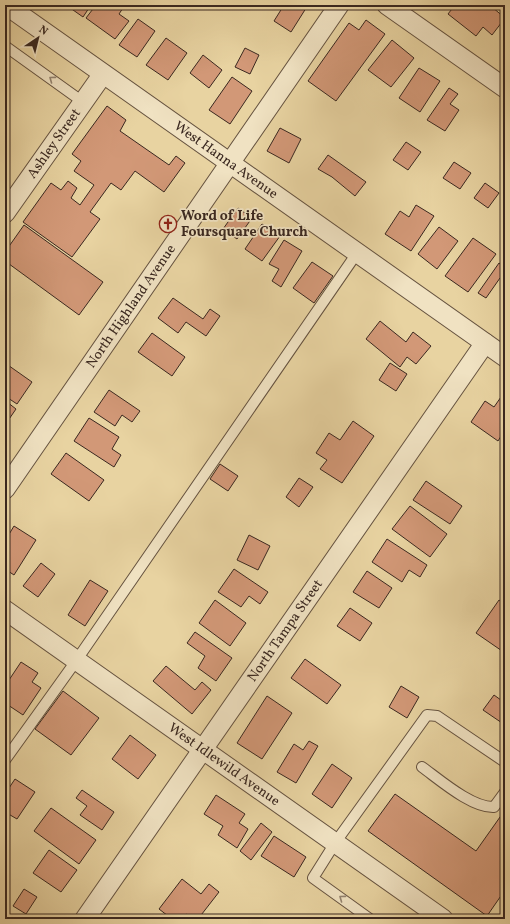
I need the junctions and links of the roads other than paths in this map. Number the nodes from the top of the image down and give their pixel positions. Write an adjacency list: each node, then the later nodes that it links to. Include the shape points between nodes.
1 (6, 5): 5 (street, West Hanna Avenue)
2 (339, 5): 8 (street, North Highland Avenue)
3 (387, 5): 6 (street)
4 (5, 46): 7 (lane, one-way to 4)
5 (103, 74): 7 (street, Ashley Street); 8 (street, West Hanna Avenue)
6 (505, 88)
7 (83, 102): 9 (street, Ashley Street)
8 (230, 163): 10 (street, West Hanna Avenue); 13 (street, North Highland Avenue)
9 (5, 213)
10 (358, 253): 11 (street, West Hanna Avenue); 15 (lane)
11 (485, 343): 12 (street, West Hanna Avenue); 16 (street, North Tampa Street)
12 (505, 357)
13 (5, 489)
14 (5, 610): 15 (street, West Idlewild Avenue)
15 (76, 661): 16 (street, West Idlewild Avenue); 17 (lane)
16 (203, 750): 21 (street, West Idlewild Avenue); 22 (street, North Tampa Street)
17 (5, 760)
18 (505, 762): 21 (lane, via 437,716 427,715)
19 (422, 767): 20 (lane, via 466,798 487,807 494,807)
20 (505, 792)
21 (335, 843): 23 (lane, one-way to 21, via 313,878); 24 (street, West Idlewild Avenue)
22 (85, 919)
23 (370, 919)
24 (443, 919)

